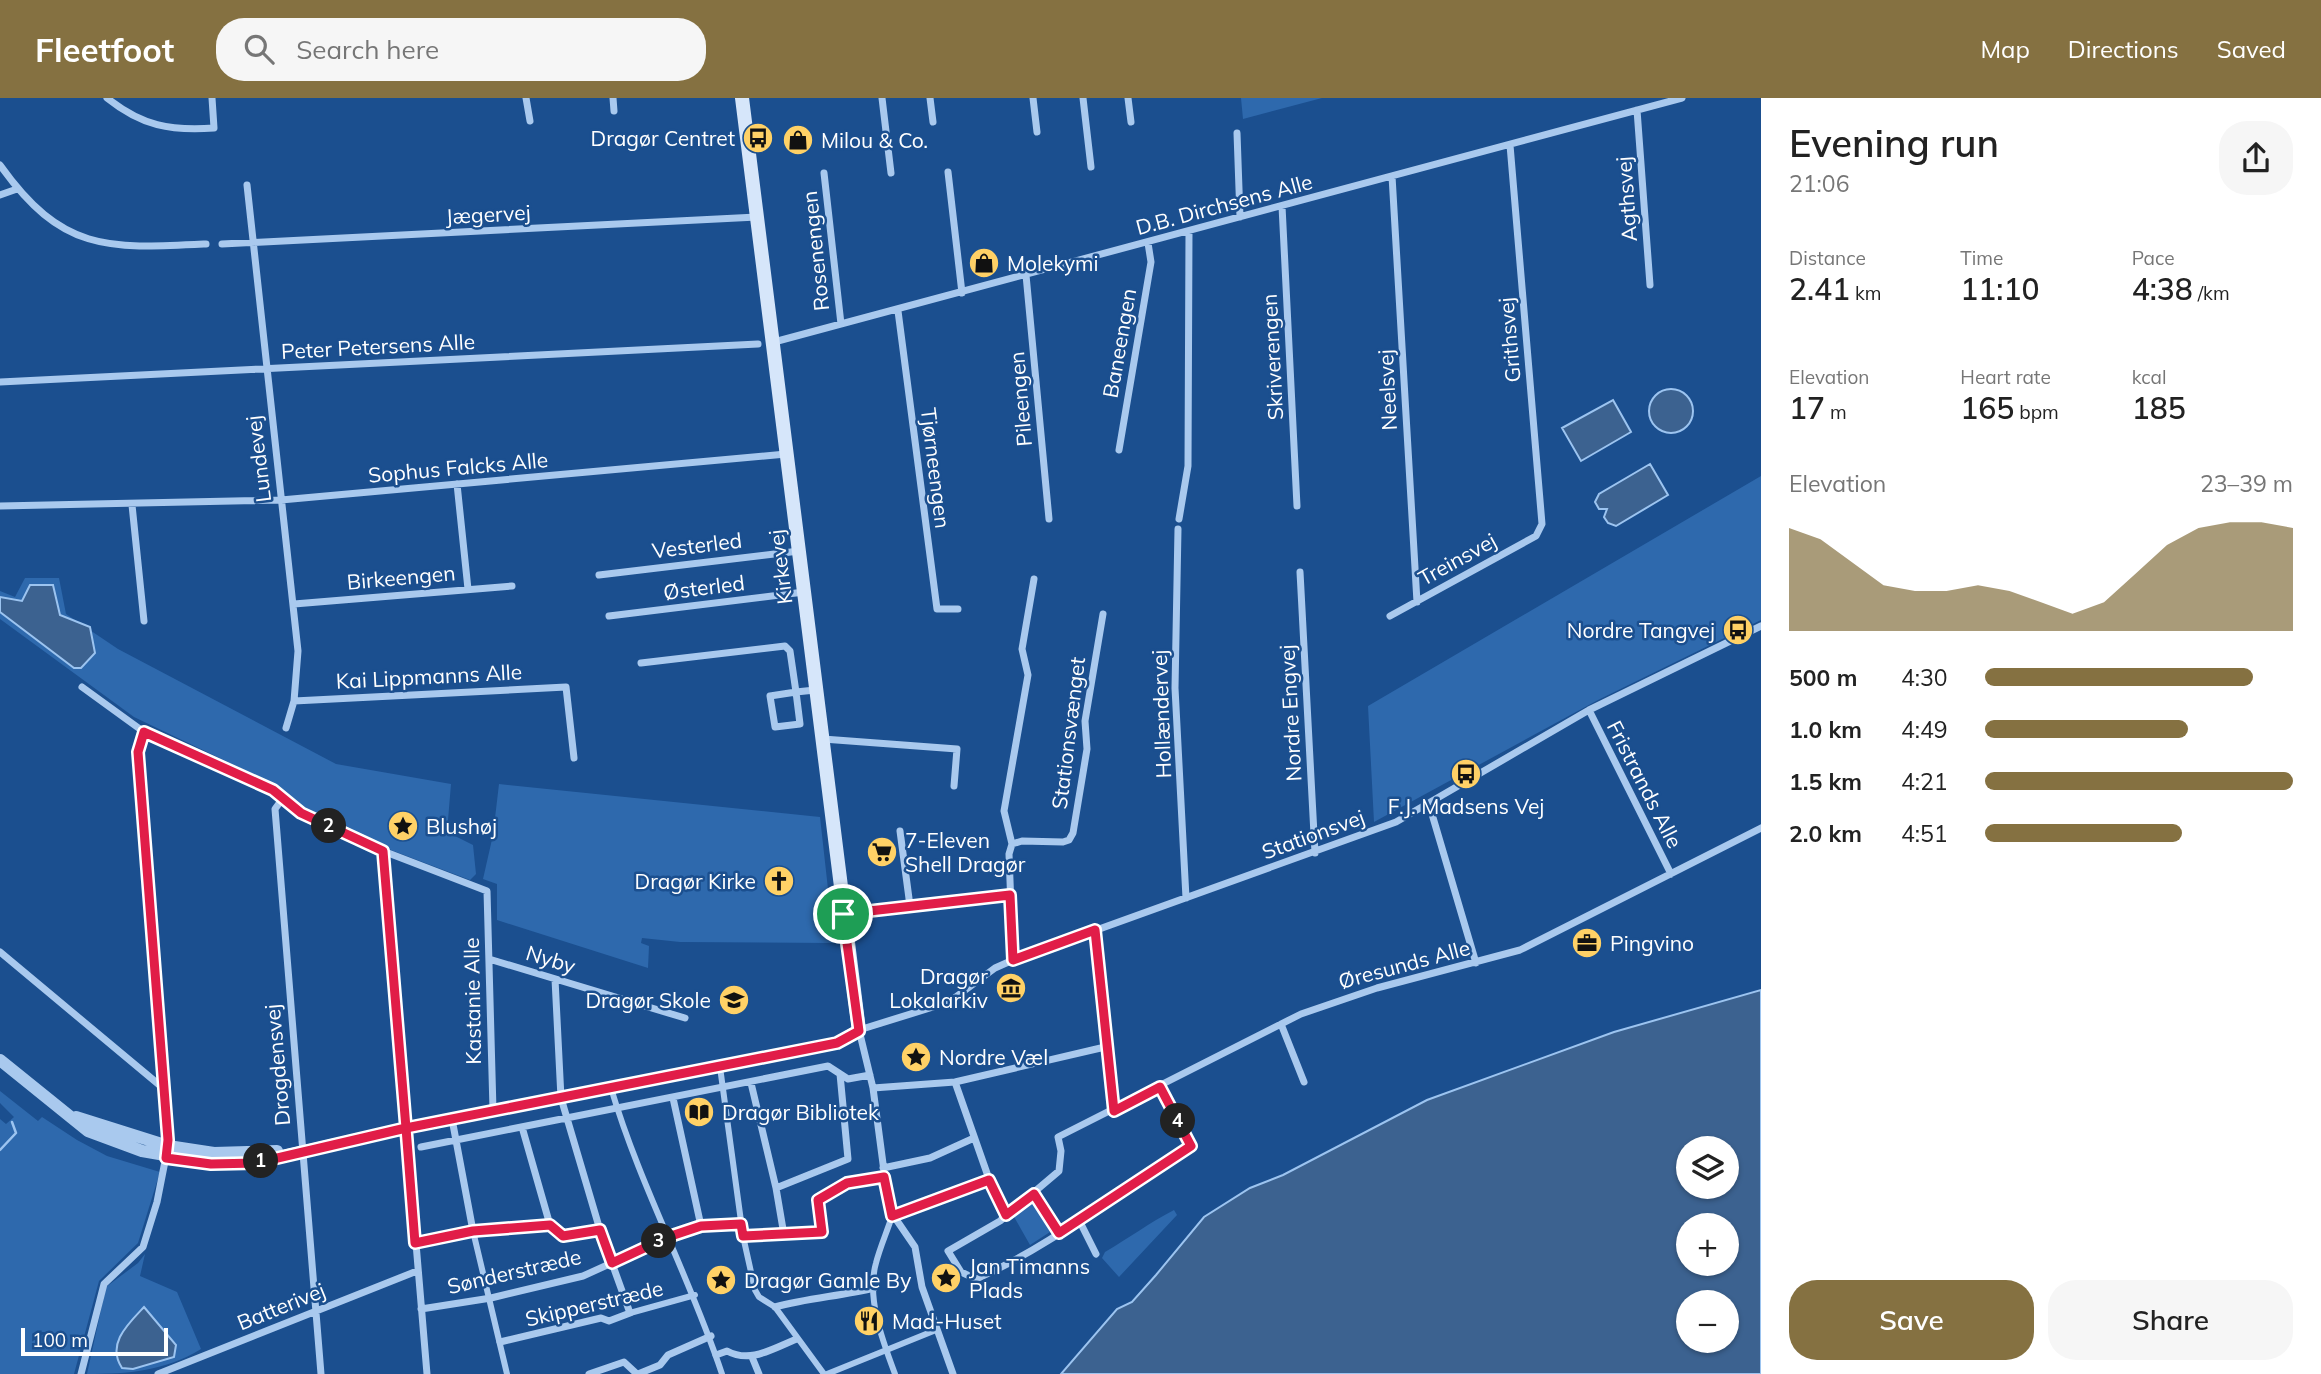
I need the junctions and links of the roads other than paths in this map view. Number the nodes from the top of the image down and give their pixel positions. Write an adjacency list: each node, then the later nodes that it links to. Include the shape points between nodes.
1 (107, 98): 2 (street, via 129,115 154,124 196,129 214,128)
2 (212, 98)
3 (526, 98): 14 (street)
4 (612, 98): 13 (street)
5 (742, 98): 30 (main road, Kirkevej)
6 (882, 98): 24 (street)
7 (930, 98): 15 (street)
8 (1032, 98): 17 (street)
9 (1083, 98): 21 (street)
10 (1128, 98): 16 (street)
11 (1682, 98): 12 (street, D.B. Dirchsens Alle)
12 (1637, 110): 19 (street, D.B. Dirchsens Alle); 38 (street, Agthsvej)
13 (614, 111)
14 (530, 121)
15 (933, 122)
16 (1131, 122)
17 (1037, 132)
18 (1237, 133): 31 (street)
19 (1510, 145): 25 (street, D.B. Dirchsens Alle); 56 (street, Grithsvej)
20 (0, 165): 27 (street)
21 (1091, 167)
22 (948, 172): 39 (street)
23 (824, 173): 41 (street, Rosenengen)
24 (891, 173)
25 (1392, 176): 29 (street, D.B. Dirchsens Alle); 64 (street, Neelsvej)
26 (247, 185): 33 (street, Lundevej)
27 (17, 189): 28 (street); 35 (street, via 64,230 92,243 129,248)
28 (0, 195)
29 (1282, 206): 31 (street, D.B. Dirchsens Alle); 52 (street, Skriverengen)
30 (757, 217): 33 (street, Jægervej); 42 (main road, Kirkevej)
31 (1240, 218): 32 (street, D.B. Dirchsens Alle)
32 (1189, 232): 34 (street, D.B. Dirchsens Alle); 54 (street, via 1188,466)
33 (252, 243): 36 (street, Jægervej); 44 (street, Lundevej)
34 (1148, 243): 37 (street, D.B. Dirchsens Alle); 46 (street, Baneengen, via 1151,261)
35 (206, 244)
36 (222, 244)
37 (1026, 275): 39 (street, D.B. Dirchsens Alle); 53 (street, Pileengen)
38 (1650, 285)
39 (962, 293): 40 (street, D.B. Dirchsens Alle)
40 (898, 311): 41 (street, D.B. Dirchsens Alle); 66 (street, Tjørneengen, via 937,609)
41 (841, 324): 42 (street, D.B. Dirchsens Alle)
42 (774, 342): 47 (main road, Kirkevej)
43 (758, 344): 44 (street, Peter Petersens Alle)
44 (265, 369): 45 (street, Peter Petersens Alle); 49 (street, Lundevej)
45 (0, 382)
46 (1119, 450)
47 (787, 454): 48 (street, Sophus Falcks Alle); 57 (main road, Kirkevej)
48 (457, 484): 49 (street, Sophus Falcks Alle); 62 (street)
49 (281, 500): 50 (street, Sophus Falcks Alle); 65 (street, Lundevej)
50 (132, 505): 51 (street, Sophus Falcks Alle); 70 (street)
51 (0, 506)
52 (1297, 506)
53 (1049, 519)
54 (1179, 519)
55 (1178, 529): 92 (street, Hollændervej, via 1175,688)
56 (1540, 531): 64 (street, Treinsvej)
57 (799, 551): 59 (street, Vesterled); 63 (main road, Kirkevej)
58 (1300, 572): 89 (street, Nordre Engvej)
59 (599, 575)
60 (1034, 579): 87 (street, via 1022,649 1028,675 1004,811)
61 (512, 586): 62 (street, Birkeengen)
62 (468, 589): 65 (street, Birkeengen)
63 (804, 592): 68 (street, Østerled); 74 (main road, Kirkevej)
64 (1416, 602): 69 (street, Treinsvej)
65 (294, 604): 76 (street, Lundevej, via 298,650)
66 (958, 608)
67 (1103, 614): 87 (street, Stationsvænget, via 1073,833 1063,842)
68 (609, 616)
69 (1390, 616)
70 (144, 621)
71 (1761, 626): 77 (street, Stationsvej)
72 (641, 663): 75 (street, via 785,646 790,651)
73 (82, 687): 79 (street)
74 (815, 690): 75 (street); 80 (main road, Kirkevej)
75 (796, 692): 75 (street, via 770,695 775,727 800,724)
76 (294, 701): 78 (street, Lundevej); 81 (street, Kai Lippmanns Alle, via 566,687)
77 (1588, 710): 84 (street, Stationsvej); 90 (street, Fristrands Alle)
78 (286, 728)
79 (144, 732): 83 (street); 113 (street, via 138,752)
80 (822, 739): 82 (street, via 957,749); 94 (main road, Kirkevej)
81 (574, 758)
82 (954, 786)
83 (284, 798): 88 (street, via 301,813); 129 (street, Drogdensvej, via 275,809)
84 (1429, 804): 89 (street, Stationsvej, via 1396,822); 99 (street)
85 (1761, 828): 90 (street, Øresunds Alle)
86 (900, 831): 93 (street)
87 (1012, 844): 91 (street)
88 (383, 851): 97 (street, Kastanie Alle, via 487,891); 125 (street)
89 (1315, 853): 92 (street, Stationsvej)
90 (1671, 874): 99 (street, Øresunds Alle, via 1538,943)
91 (1010, 895): 93 (street); 98 (street)
92 (1186, 898): 95 (street, Stationsvej)
93 (910, 906): 94 (street)
94 (843, 914): 103 (main road, Kirkevej)
95 (1095, 930): 98 (street, Stationsvej); 104 (street)
96 (0, 952): 113 (street)
97 (489, 959): 100 (street, Nyby); 120 (street, Kastanie Alle)
98 (1013, 960): 103 (street, Stationsvej, via 949,1002)
99 (1476, 963): 102 (street, Øresunds Alle, via 1326,1004)
100 (555, 979): 101 (street, Nyby); 117 (street)
101 (685, 1018)
102 (1281, 1024): 110 (street); 112 (street, Øresunds Alle)
103 (859, 1031): 106 (street, via 837,1043); 108 (street)
104 (1105, 1046): 109 (street); 121 (street)
105 (0, 1060): 130 (street, via 65,1114)
106 (720, 1067): 114 (street); 115 (street)
107 (840, 1074): 108 (street, via 848,1079); 111 (street, via 828,1066); 134 (street, via 848,1158)
108 (870, 1075): 116 (street)
109 (955, 1082): 116 (street); 126 (street)
110 (1304, 1082)
111 (751, 1083): 115 (street); 134 (street)
112 (1160, 1087): 121 (street, Øresunds Alle); 138 (street, via 1191,1146)
113 (163, 1088): 130 (street)
114 (611, 1088): 117 (street); 119 (street)
115 (723, 1088): 118 (street); 139 (street)
116 (873, 1088): 131 (street)
117 (561, 1098): 120 (street); 122 (street)
118 (673, 1098): 119 (street); 141 (street)
119 (618, 1109): 122 (street); 147 (street)
120 (492, 1110): 123 (street)
121 (1114, 1111): 135 (street, Øresunds Alle, via 1058,1137 1059,1171)
122 (566, 1118): 124 (street); 142 (street)
123 (452, 1119): 125 (street); 127 (street)
124 (522, 1127): 127 (street); 140 (street)
125 (406, 1128): 129 (street); 148 (street)
126 (974, 1138): 131 (street, via 930,1158); 133 (street)
127 (456, 1140): 128 (street); 143 (street)
128 (421, 1147)
129 (302, 1150): 130 (street); 157 (street, Drogdensvej)
130 (167, 1152): 166 (street, via 158,1202 143,1247 104,1284)
131 (883, 1168): 132 (street)
132 (884, 1177): 137 (street); 145 (street, via 847,1183 818,1200 822,1232)
133 (989, 1180): 136 (street); 137 (street)
134 (776, 1188): 145 (street)
135 (1034, 1194): 136 (street); 144 (street)
136 (1006, 1215): 144 (street, via 948,1251 961,1272 976,1279)
137 (892, 1216): 152 (street, via 875,1265); 159 (street, via 915,1247)
138 (1080, 1222): 144 (street); 149 (street)
139 (741, 1224): 141 (street, Sønderstræde); 146 (street)
140 (550, 1225): 142 (street, via 563,1236); 143 (street)
141 (701, 1226): 147 (street, Sønderstræde)
142 (600, 1230): 150 (street)
143 (473, 1231): 148 (street); 154 (street)
144 (1059, 1233)
145 (784, 1235): 146 (street)
146 (743, 1236): 155 (street, via 755,1290)
147 (668, 1237): 150 (street, Sønderstræde); 153 (street)
148 (415, 1243): 151 (street)
149 (1096, 1254)
150 (612, 1263): 154 (street, Sønderstræde, via 583,1276); 158 (street)
151 (417, 1271): 156 (street); 157 (street, Batterivej)
152 (874, 1288): 155 (street); 163 (street)
153 (695, 1295): 158 (street, Skipperstræde); 160 (street)
154 (491, 1298): 156 (street, Sønderstræde); 162 (street)
155 (775, 1307): 161 (street)
156 (421, 1309): 169 (street)
157 (316, 1310): 167 (street, Batterivej); 168 (street, Drogdensvej)
158 (630, 1314): 162 (street, Skipperstræde)
159 (936, 1330): 163 (street); 177 (street)
160 (711, 1336): 164 (street); 172 (street)
161 (797, 1339): 165 (street); 175 (street)
162 (500, 1342): 170 (street)
163 (886, 1349): 175 (street); 176 (street)
164 (716, 1355): 165 (street, via 727,1352); 173 (street)
165 (752, 1357): 174 (street)
166 (81, 1374)
167 (161, 1374)
168 (321, 1374)
169 (427, 1374)
170 (507, 1374)
171 (589, 1374): 172 (street, via 624,1362)
172 (637, 1374)
173 (722, 1374)
174 (759, 1374)
175 (826, 1374)
176 (895, 1374)
177 (953, 1374)

